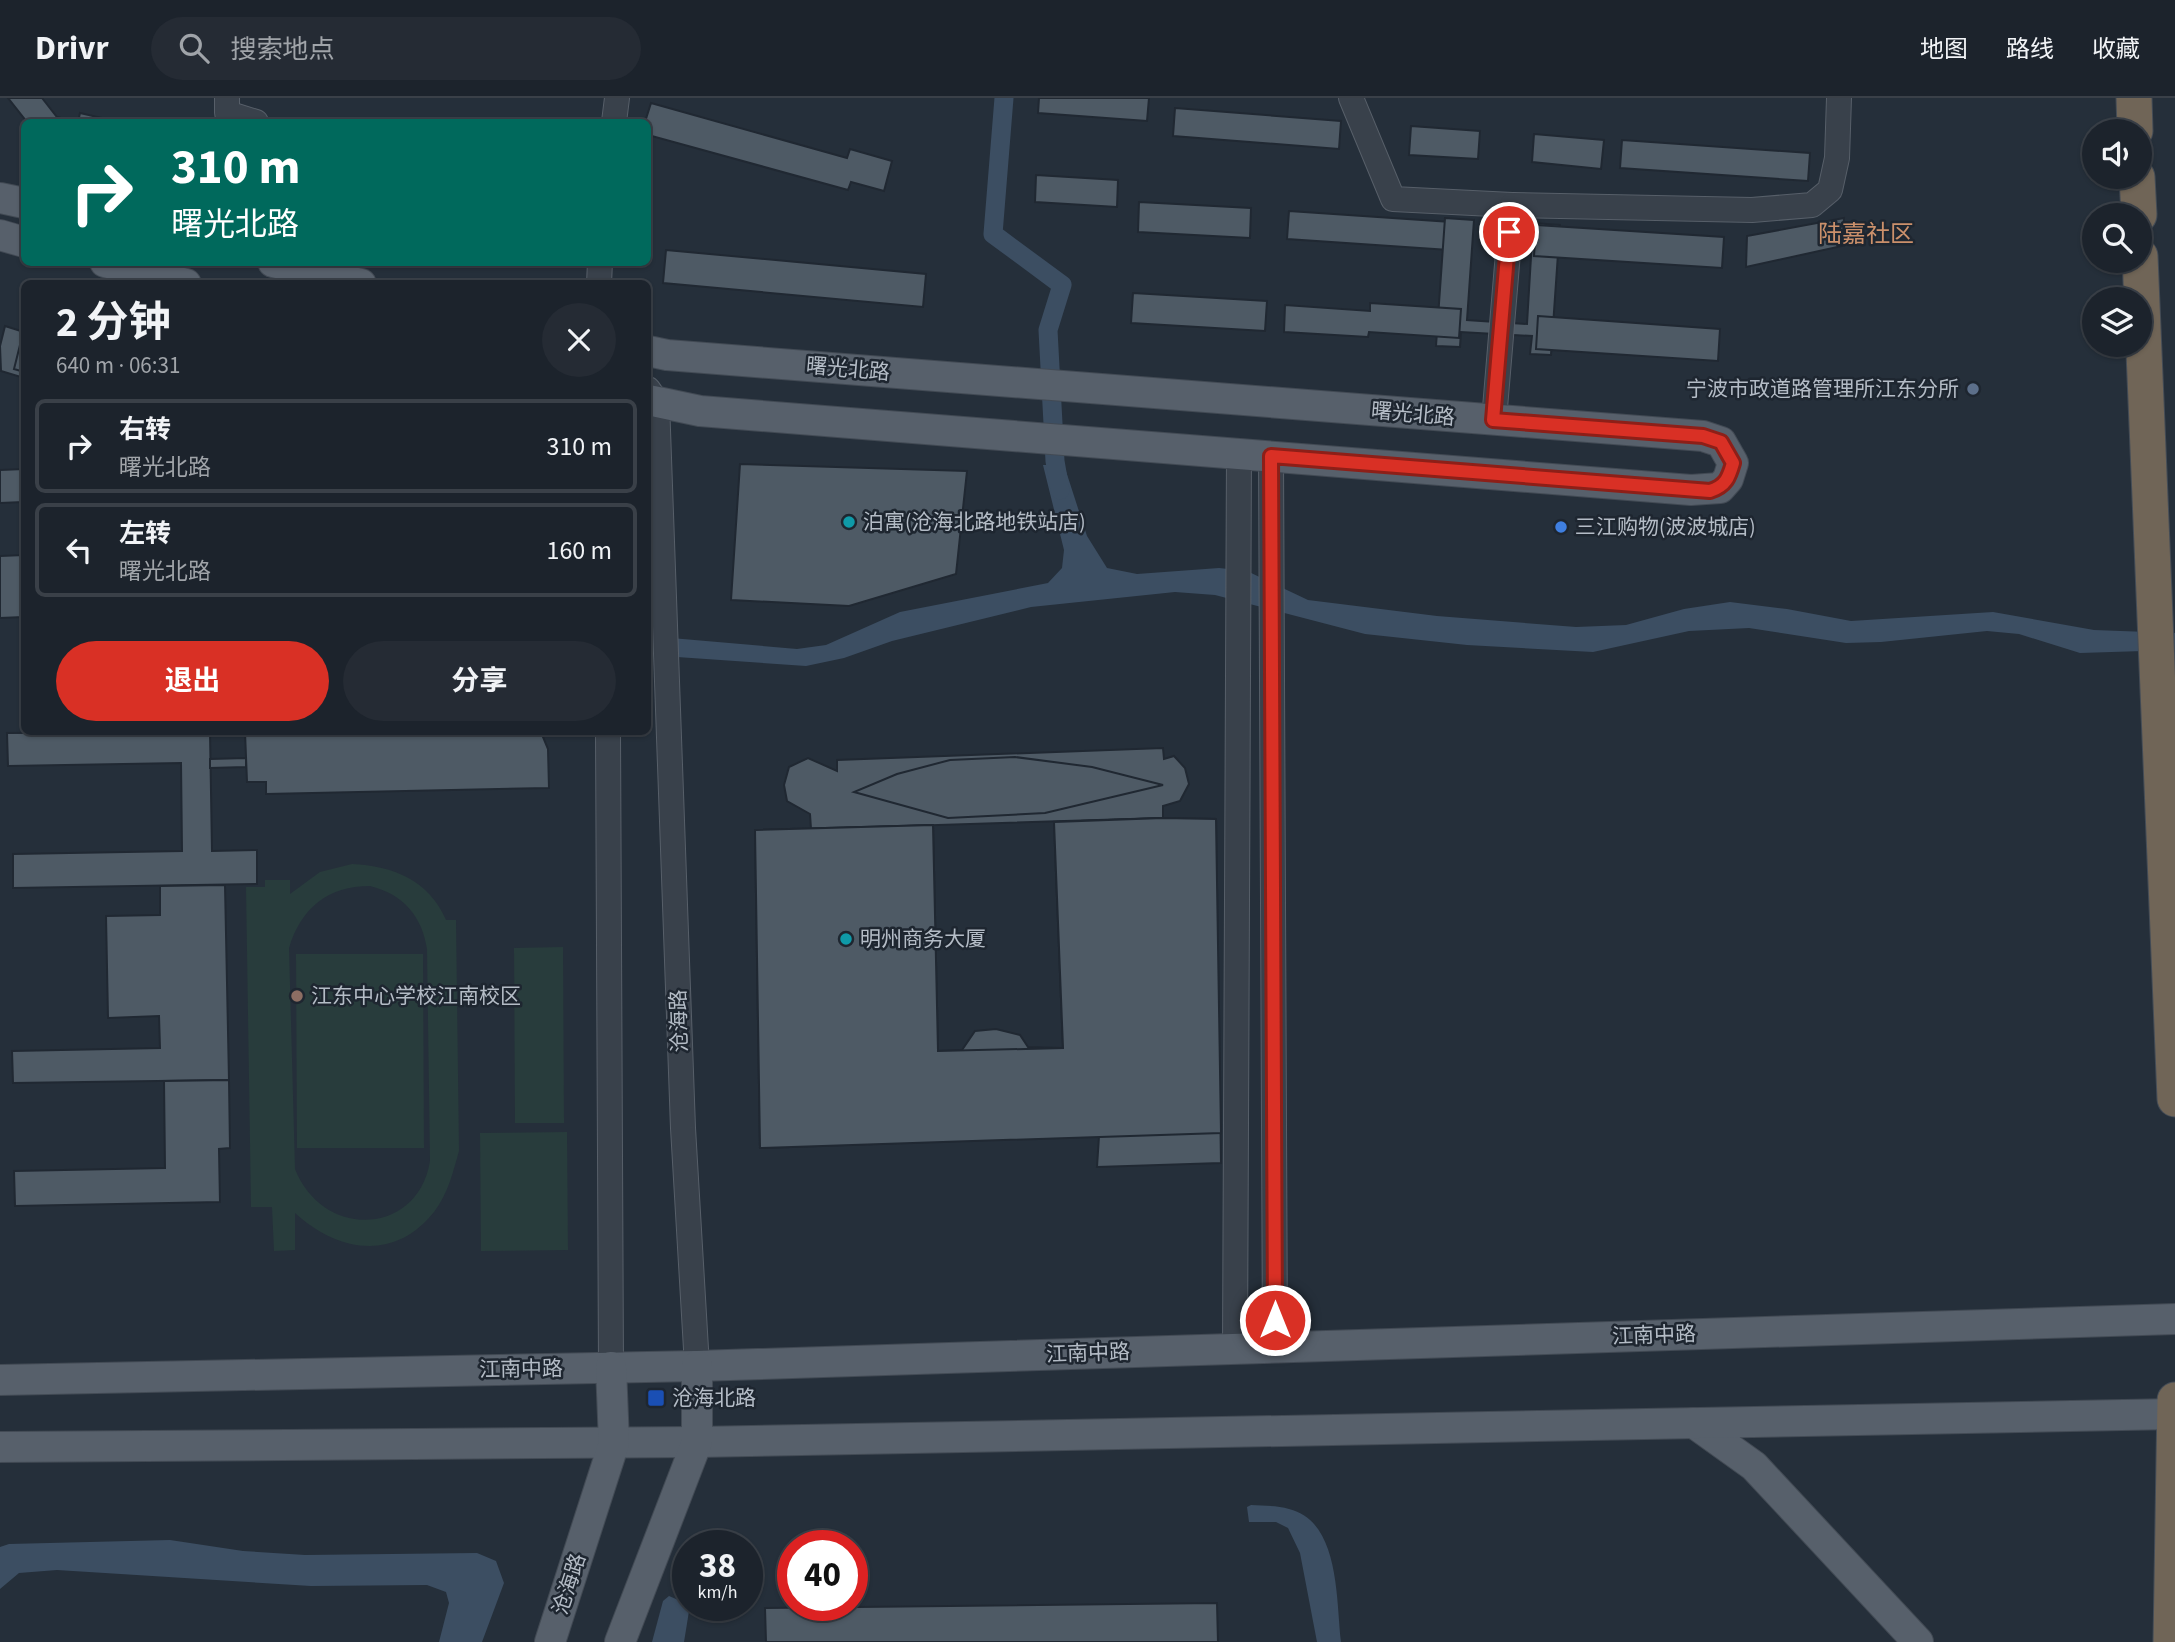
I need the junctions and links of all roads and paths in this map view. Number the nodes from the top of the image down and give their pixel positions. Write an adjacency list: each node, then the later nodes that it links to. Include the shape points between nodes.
1 (227, 98): 6 (street, via 228,113)
2 (617, 98): 7 (street)
3 (1351, 98): 11 (street, via 1393,199)
4 (1839, 98): 11 (street, via 1837,158 1830,190 1812,205 1752,210)
5 (2134, 98): 8 (highway)
6 (247, 119)
7 (614, 119)
8 (2135, 119)
9 (0, 198): 10 (main road)
10 (21, 202)
11 (1512, 205): 21 (street)
12 (0, 235): 13 (main road)
13 (21, 241)
14 (120, 266): 17 (main road)
15 (289, 266): 18 (main road)
16 (2141, 273): 25 (highway)
17 (171, 280)
18 (346, 280)
19 (651, 352): 21 (main road, 曙光北路)
20 (651, 397): 22 (main road, 曙光北路, via 700,411); 29 (street, 沧海路, via 664,592 683,1128)
21 (1493, 420): 23 (main road, 曙光北路, via 1703,436 1721,442 1733,463 1728,480 1710,491)
22 (1238, 454): 23 (main road, 曙光北路); 28 (street)
23 (1271, 456): 27 (street)
24 (608, 735): 30 (street, 沧海路)
25 (2175, 1099)
26 (2175, 1319): 27 (main road, 江南中路)
27 (1275, 1347): 28 (main road, 江南中路)
28 (1235, 1348): 29 (main road, 江南中路)
29 (697, 1366): 30 (main road, 江南中路); 34 (main road, 沧海路)
30 (611, 1367): 31 (main road, 江南中路); 35 (main road, 沧海路)
31 (0, 1380)
32 (2174, 1410): 33 (main road); 40 (highway)
33 (1694, 1423): 34 (main road); 39 (main road, via 1754,1466)
34 (697, 1442): 35 (main road); 38 (main road, 沧海路)
35 (614, 1443): 36 (main road); 37 (main road, 沧海路)
36 (8, 1453)
37 (550, 1642)
38 (620, 1642)
39 (1918, 1642)
40 (2171, 1642)

